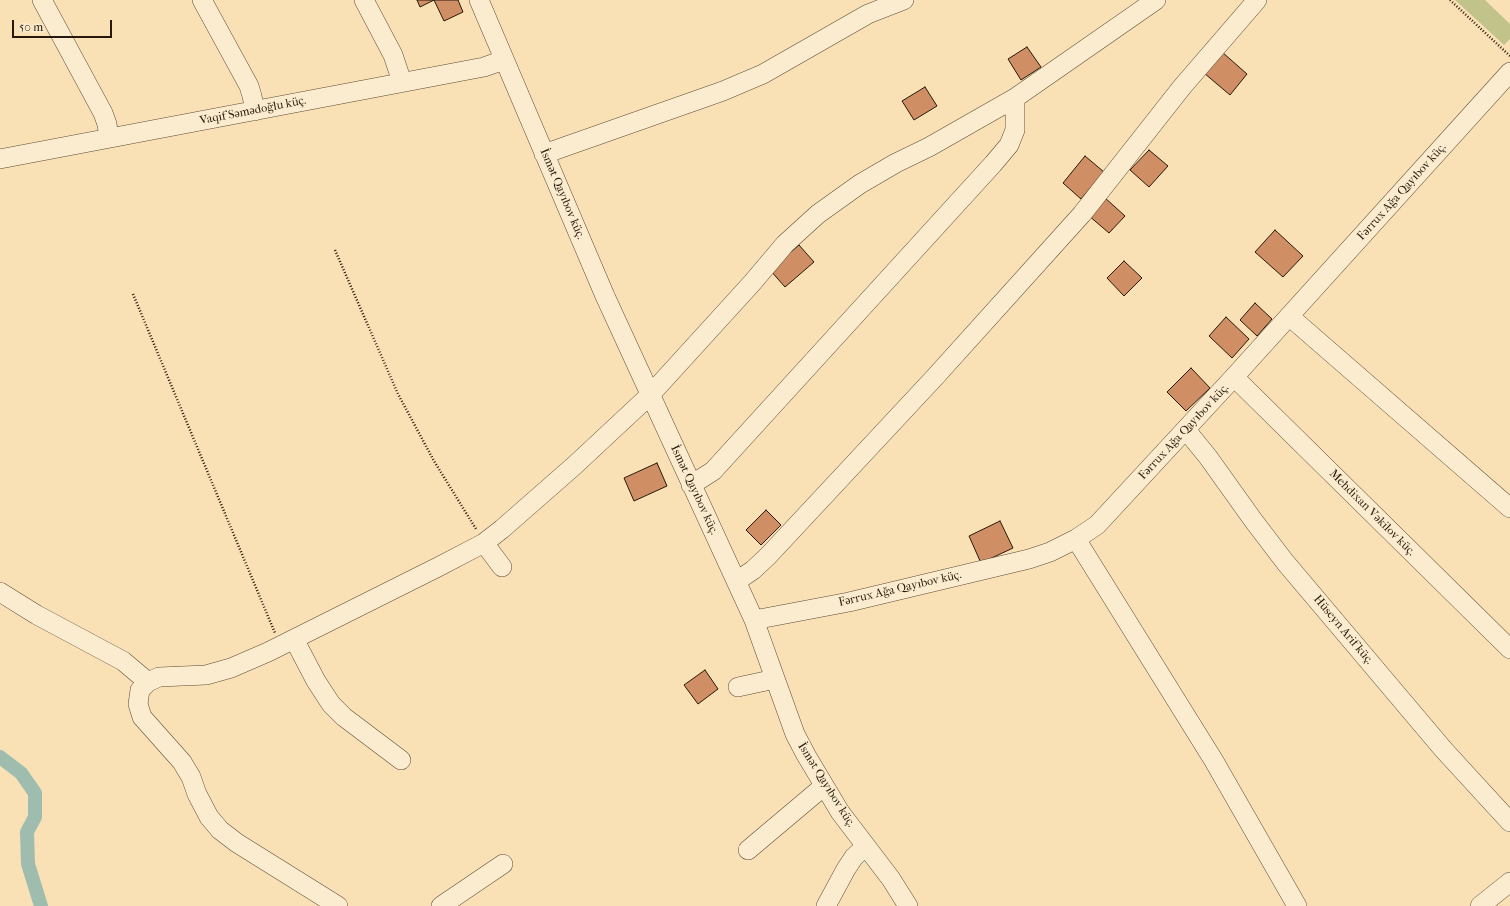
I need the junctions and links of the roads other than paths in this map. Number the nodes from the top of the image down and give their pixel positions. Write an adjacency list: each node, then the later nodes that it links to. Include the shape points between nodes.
1 (42, 0): 13 (street, via 103,113)
2 (202, 0): 12 (street, via 248,86)
3 (364, 0): 10 (street, via 394,55)
4 (479, 0): 8 (street, İsmət Qayıbov küç.)
5 (904, 0): 14 (street, via 868,14 763,74 723,91)
6 (1156, 0): 11 (street)
7 (1257, 0): 25 (street, via 1182,87 1061,238 768,556)
8 (504, 60): 10 (street, Vaqif Səmədoğlu küç.); 14 (street, İsmət Qayıbov küç.)
9 (1510, 72): 16 (street, Fərrux Ağa Qayıbov küç.)
10 (402, 82): 12 (street, Vaqif Səmədoğlu küç.)
11 (1016, 98): 18 (street, via 929,147 896,162 818,214 785,244); 20 (street, via 1015,130 1009,145 994,164 713,470)
12 (255, 111): 13 (street, Vaqif Səmədoğlu küç.)
13 (109, 138): 15 (street, Vaqif Səmədoğlu küç.)
14 (544, 154): 18 (street, İsmət Qayıbov küç.)
15 (0, 159)
16 (1289, 316): 17 (street, Fərrux Ağa Qayıbov küç.); 21 (street)
17 (1234, 377): 19 (street, Fərrux Ağa Qayıbov küç.); 29 (street, Mehdixan Vəkilov küç.)
18 (650, 395): 20 (street, İsmət Qayıbov küç.); 23 (street, via 575,465)
19 (1186, 430): 22 (street, Fərrux Ağa Qayıbov küç., via 1097,525); 35 (street, Hüseyn Arif küç., via 1285,562 1443,749)
20 (691, 485): 25 (street, İsmət Qayıbov küç.)
21 (1510, 508)
22 (1076, 539): 27 (street, Fərrux Ağa Qayıbov küç., via 1028,559 849,602); 44 (street, via 1214,761)
23 (484, 543): 24 (street); 28 (street)
24 (502, 567)
25 (737, 581): 27 (street, İsmət Qayıbov küç.)
26 (0, 592): 31 (street, via 123,661)
27 (754, 620): 30 (street, İsmət Qayıbov küç.)
28 (287, 643): 31 (street, via 231,668 206,675 159,677); 33 (street, via 331,704 344,717)
29 (1510, 649)
30 (775, 679): 32 (street); 34 (street, İsmət Qayıbov küç., via 795,734)
31 (148, 682): 40 (street, via 140,690 138,704 142,717 182,762 209,817 220,830)
32 (738, 687)
33 (401, 760)
34 (824, 786): 36 (street, İsmət Qayıbov küç.); 37 (street)
35 (1510, 822)
36 (866, 846): 42 (street, via 854,857); 43 (street, İsmət Qayıbov küç.)
37 (748, 850)
38 (503, 864): 41 (street)
39 (1510, 882): 45 (street)
40 (338, 906)
41 (441, 906)
42 (826, 906)
43 (908, 906)
44 (1297, 906)
45 (1480, 906)

